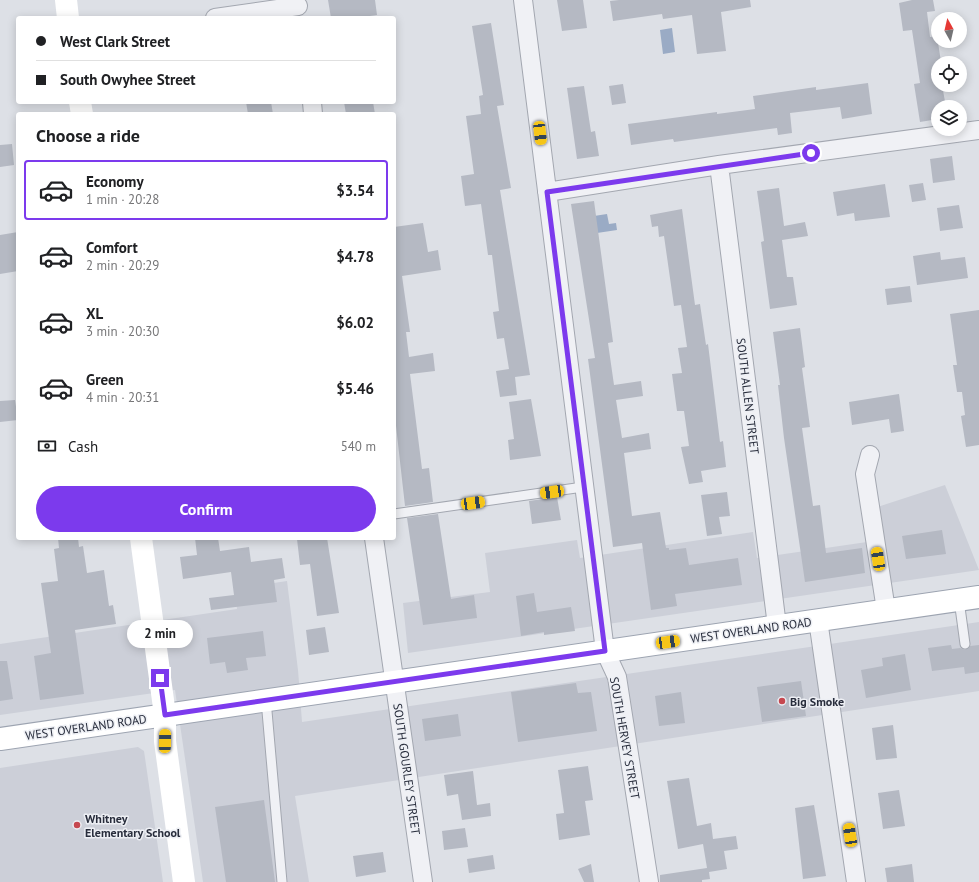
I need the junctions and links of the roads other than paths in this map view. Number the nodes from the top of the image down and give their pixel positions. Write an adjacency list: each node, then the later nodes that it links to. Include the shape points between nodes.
1 (66, 0): 4 (main road)
2 (523, 0): 8 (street, SOUTH HERVEY STREET)
3 (298, 8): 5 (street)
4 (68, 16)
5 (232, 16)
6 (979, 130): 7 (street)
7 (719, 165): 8 (street); 17 (street, SOUTH ALLEN STREET)
8 (547, 192): 10 (street, SOUTH HERVEY STREET)
9 (870, 455): 15 (street, via 865,474)
10 (583, 487): 11 (lane); 19 (street, SOUTH HERVEY STREET)
11 (396, 514)
12 (141, 540): 22 (main road)
13 (374, 540): 20 (street, SOUTH GOURLEY STREET)
14 (969, 598): 15 (main road, WEST OVERLAND ROAD); 18 (lane)
15 (886, 610): 16 (main road, WEST OVERLAND ROAD)
16 (818, 620): 17 (main road, WEST OVERLAND ROAD); 28 (street)
17 (777, 626): 19 (main road, WEST OVERLAND ROAD)
18 (965, 644)
19 (605, 651): 20 (main road, WEST OVERLAND ROAD); 27 (street, SOUTH HERVEY STREET, via 617,677)
20 (394, 682): 21 (main road, WEST OVERLAND ROAD); 26 (street, SOUTH GOURLEY STREET)
21 (266, 700): 22 (main road, WEST OVERLAND ROAD); 25 (lane)
22 (165, 715): 23 (main road, WEST OVERLAND ROAD); 24 (main road, via 165,741)
23 (0, 739)
24 (184, 882)
25 (282, 882)
26 (423, 882)
27 (649, 882)
28 (856, 882)

